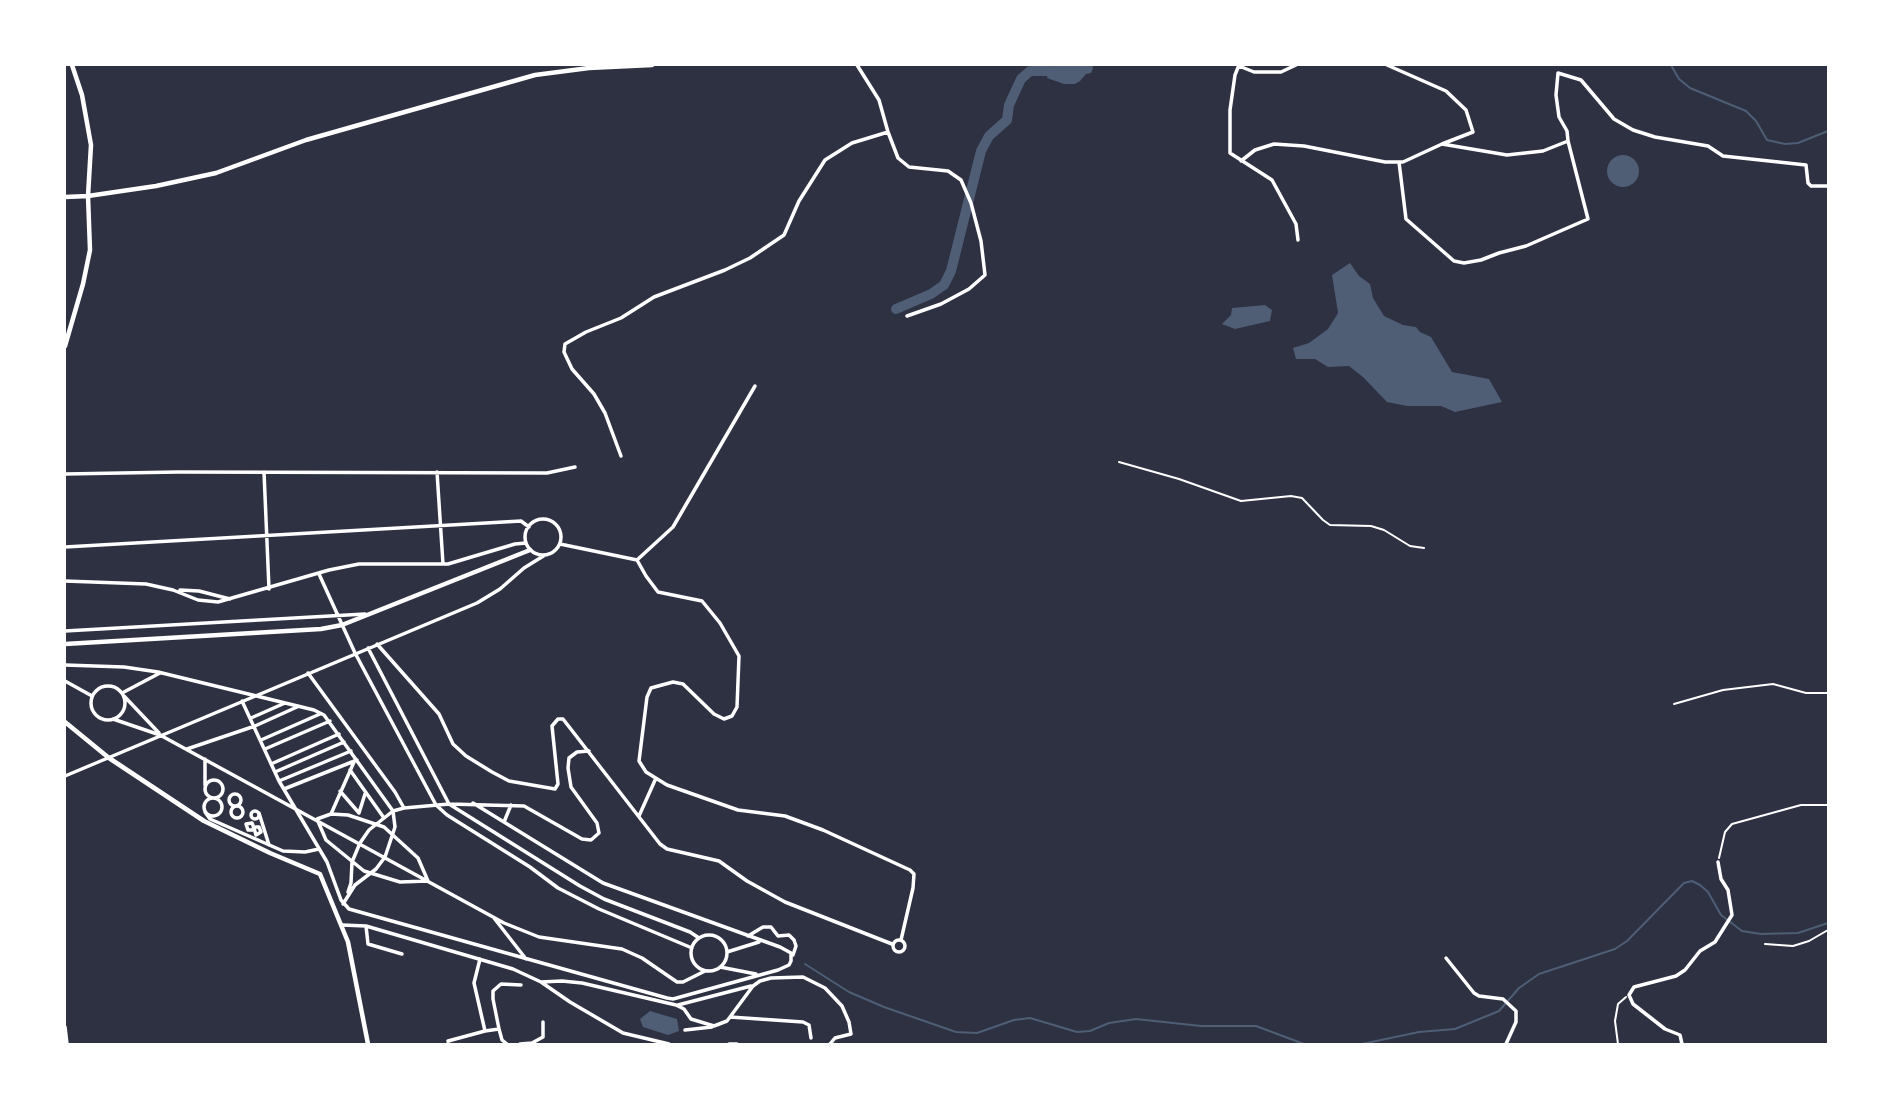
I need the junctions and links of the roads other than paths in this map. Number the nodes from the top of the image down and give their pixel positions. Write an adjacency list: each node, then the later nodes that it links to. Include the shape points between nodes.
1 (72, 65): 15 (street, via 88,121)
2 (652, 65): 6 (street)
3 (857, 65): 8 (street, via 878,100)
4 (1296, 65): 7 (street, via 1281,72 1254,72)
5 (1387, 65): 10 (street, via 1446,91 1466,110 1473,132)
6 (612, 66): 15 (street, via 535,75 306,140 216,173)
7 (1239, 66): 11 (street, via 1228,140 1230,153)
8 (888, 132): 17 (street, via 898,158 909,167 948,171 961,180 981,240 985,275 941,304); 20 (street, via 852,143 825,160 799,201 788,230 750,258 654,297 565,344 572,369 605,413)
9 (1568, 141): 10 (street, via 1543,151 1507,155); 12 (street, via 1588,219 1526,246 1464,263 1454,261 1406,219); 13 (street, via 1559,117 1558,72 1581,80 1614,119 1633,130 1708,146 1723,156 1806,165 1811,186)
10 (1442, 145): 12 (street)
11 (1241, 161): 12 (street, via 1274,144); 16 (street, via 1272,180 1296,224)
12 (1399, 162)
13 (1828, 186)
14 (65, 197): 15 (street)
15 (88, 197): 18 (street, via 89,260)
16 (1298, 240)
17 (907, 316)
18 (65, 346)
19 (755, 386): 33 (street, via 673,527)
20 (621, 456)
21 (575, 467): 23 (street, via 547,473)
22 (264, 472): 23 (street); 24 (street); 27 (street)
23 (437, 472): 25 (street)
24 (65, 474)
25 (440, 526): 26 (street, via 521,521); 27 (street); 34 (street)
26 (529, 527): 28 (street); 29 (street, via 542,520 551,522 560,531)
27 (266, 535): 30 (street); 37 (street)
28 (526, 543): 31 (street); 34 (street)
29 (560, 544): 32 (street); 33 (street)
30 (65, 547)
31 (530, 550): 32 (street); 40 (street)
32 (545, 555): 45 (street, via 477,603)
33 (637, 560): 81 (street, via 658,592 702,601 738,656 737,707 724,719 682,684 651,688 639,761)
34 (443, 564): 35 (street, via 359,564)
35 (319, 573): 37 (street); 41 (street)
36 (65, 581): 38 (street, via 146,584)
37 (269, 589): 39 (street)
38 (173, 590): 39 (street); 39 (street, via 198,600)
39 (233, 599)
40 (367, 614): 41 (street); 42 (street)
41 (337, 616): 42 (street); 43 (street)
42 (342, 625): 44 (street); 47 (street)
43 (65, 631)
44 (65, 644)
45 (377, 644): 46 (street); 73 (street, via 439,715 453,744 509,781 555,789 552,726 558,719 563,719)
46 (368, 648): 47 (street); 91 (street)
47 (355, 653): 50 (street); 92 (street)
48 (65, 665): 49 (street)
49 (161, 673): 53 (street); 54 (street)
50 (308, 673): 54 (street); 95 (street)
51 (65, 681): 55 (street)
52 (1828, 693): 58 (lane, via 1806,693 1773,684 1723,690)
53 (122, 694): 55 (street, via 116,687 105,686); 62 (street, via 122,712); 67 (street)
54 (253, 695): 56 (street); 57 (street)
55 (92, 696): 62 (street, via 93,712 102,719)
56 (242, 701): 61 (street); 67 (street)
57 (285, 703): 59 (street); 61 (street)
58 (1674, 704)
59 (298, 707): 60 (street); 65 (street)
60 (321, 714): 63 (street); 68 (street)
61 (251, 718): 65 (street)
62 (113, 719): 67 (street)
63 (330, 721): 66 (street); 71 (street)
64 (65, 722): 74 (street)
65 (255, 726): 68 (street); 70 (street)
66 (339, 734): 69 (street); 77 (street)
67 (160, 735): 70 (street); 74 (street)
68 (261, 740): 71 (street)
69 (345, 742): 72 (street); 79 (street)
70 (187, 749): 75 (street)
71 (265, 749): 77 (street)
72 (351, 751): 76 (street); 84 (street)
73 (589, 751): 93 (street, via 569,758 568,768 571,787 597,823 599,833 591,840 524,806); 103 (street)
74 (109, 758): 80 (street); 124 (street, via 204,821 320,874)
75 (205, 759): 85 (street); 94 (street)
76 (356, 761): 78 (street); 86 (street); 96 (street)
77 (271, 764): 79 (street)
78 (350, 770): 82 (street); 83 (street)
79 (275, 772): 84 (street)
80 (65, 776)
81 (656, 778): 103 (street); 128 (street, via 738,810 785,816 824,830 910,870 913,888)
82 (346, 779): 83 (street); 87 (street)
83 (357, 780): 88 (street)
84 (279, 781): 86 (street)
85 (205, 788): 89 (street); 89 (street, via 210,781 221,783 222,792)
86 (284, 789): 94 (street)
87 (340, 791): 100 (street); 101 (street)
88 (366, 792): 101 (street); 104 (street)
89 (213, 798): 97 (street, via 205,802); 97 (street, via 220,802 220,810 214,815)
90 (473, 803): 91 (street); 93 (street); 107 (street)
91 (449, 804): 92 (street); 98 (street)
92 (436, 805): 95 (street); 106 (street)
93 (512, 805): 107 (street)
94 (292, 806): 105 (street); 115 (street)
95 (404, 808): 96 (street)
96 (394, 811): 104 (street); 111 (street)
97 (205, 812): 110 (street, via 210,819)
98 (462, 812): 106 (street, via 454,813); 127 (street, via 604,899)
99 (259, 813): 114 (street)
100 (331, 814): 101 (street); 105 (street)
101 (358, 815): 108 (street)
102 (241, 816): 102 (street, via 241,809 231,811 232,816); 110 (street)
103 (639, 816): 130 (street, via 667,849 719,861 785,902)
104 (384, 818): 108 (street)
105 (317, 819): 113 (street); 117 (street, via 327,840)
106 (454, 820): 131 (street, via 558,888)
107 (504, 822): 126 (street, via 603,883)
108 (376, 824): 111 (street); 113 (street)
109 (254, 828): 112 (street, via 260,827)
110 (236, 830): 112 (street)
111 (393, 836): 116 (street); 120 (street, via 418,858)
112 (257, 840): 114 (street)
113 (360, 842): 116 (street); 117 (street)
114 (269, 845): 115 (street, via 290,852)
115 (319, 849): 122 (street)
116 (385, 856): 119 (street); 120 (street)
117 (352, 862): 119 (street); 121 (street)
118 (1718, 862): 163 (street, via 1732,915 1715,942 1676,976 1634,987 1629,995 1633,1004 1665,1029 1681,1035)
119 (371, 873): 120 (street, via 400,882); 121 (street)
120 (428, 881): 123 (street)
121 (347, 894): 122 (street)
122 (343, 904): 135 (street)
123 (493, 917): 135 (street); 139 (street, via 540,937 622,949 677,982)
124 (342, 925): 125 (street); 154 (street)
125 (366, 926): 133 (street, via 368,944); 136 (street)
126 (747, 936): 129 (street); 137 (street, via 766,926 778,936 790,936 796,946)
127 (699, 939): 131 (street); 132 (street, via 717,937)
128 (901, 940): 130 (street); 130 (street, via 905,944 901,951 895,951)
129 (761, 942): 132 (street); 137 (street, via 787,950)
130 (892, 944)
131 (692, 948): 139 (street, via 692,960)
132 (727, 952): 138 (street)
133 (402, 954)
134 (1446, 958): 162 (street, via 1474,993 1510,1004 1517,1017)
135 (526, 959): 140 (street, via 673,999)
136 (481, 960): 141 (street); 151 (street, via 474,983)
137 (792, 961): 140 (street, via 785,968)
138 (720, 967): 139 (street); 140 (street)
139 (705, 971)
140 (758, 975)
141 (541, 982): 144 (street, via 582,983); 158 (street, via 624,1033)
142 (521, 985): 149 (street, via 501,984 493,991)
143 (753, 986): 144 (street); 145 (street); 161 (street, via 771,978 803,977 825,988 842,1006 851,1034)
144 (676, 1005): 147 (street, via 691,1019)
145 (730, 1017): 147 (street); 152 (street, via 803,1022 809,1025)
146 (543, 1022): 157 (street, via 543,1037)
147 (714, 1026): 150 (street)
148 (65, 1027): 153 (street)
149 (499, 1029): 151 (street); 156 (street)
150 (685, 1030)
151 (485, 1031): 155 (street)
152 (811, 1038)
153 (67, 1044)
154 (368, 1044)
155 (449, 1044)
156 (507, 1044)
157 (520, 1044)
158 (669, 1044)
159 (729, 1044): 160 (street)
160 (737, 1044)
161 (830, 1044)
162 (1506, 1044)
163 (1682, 1044)

